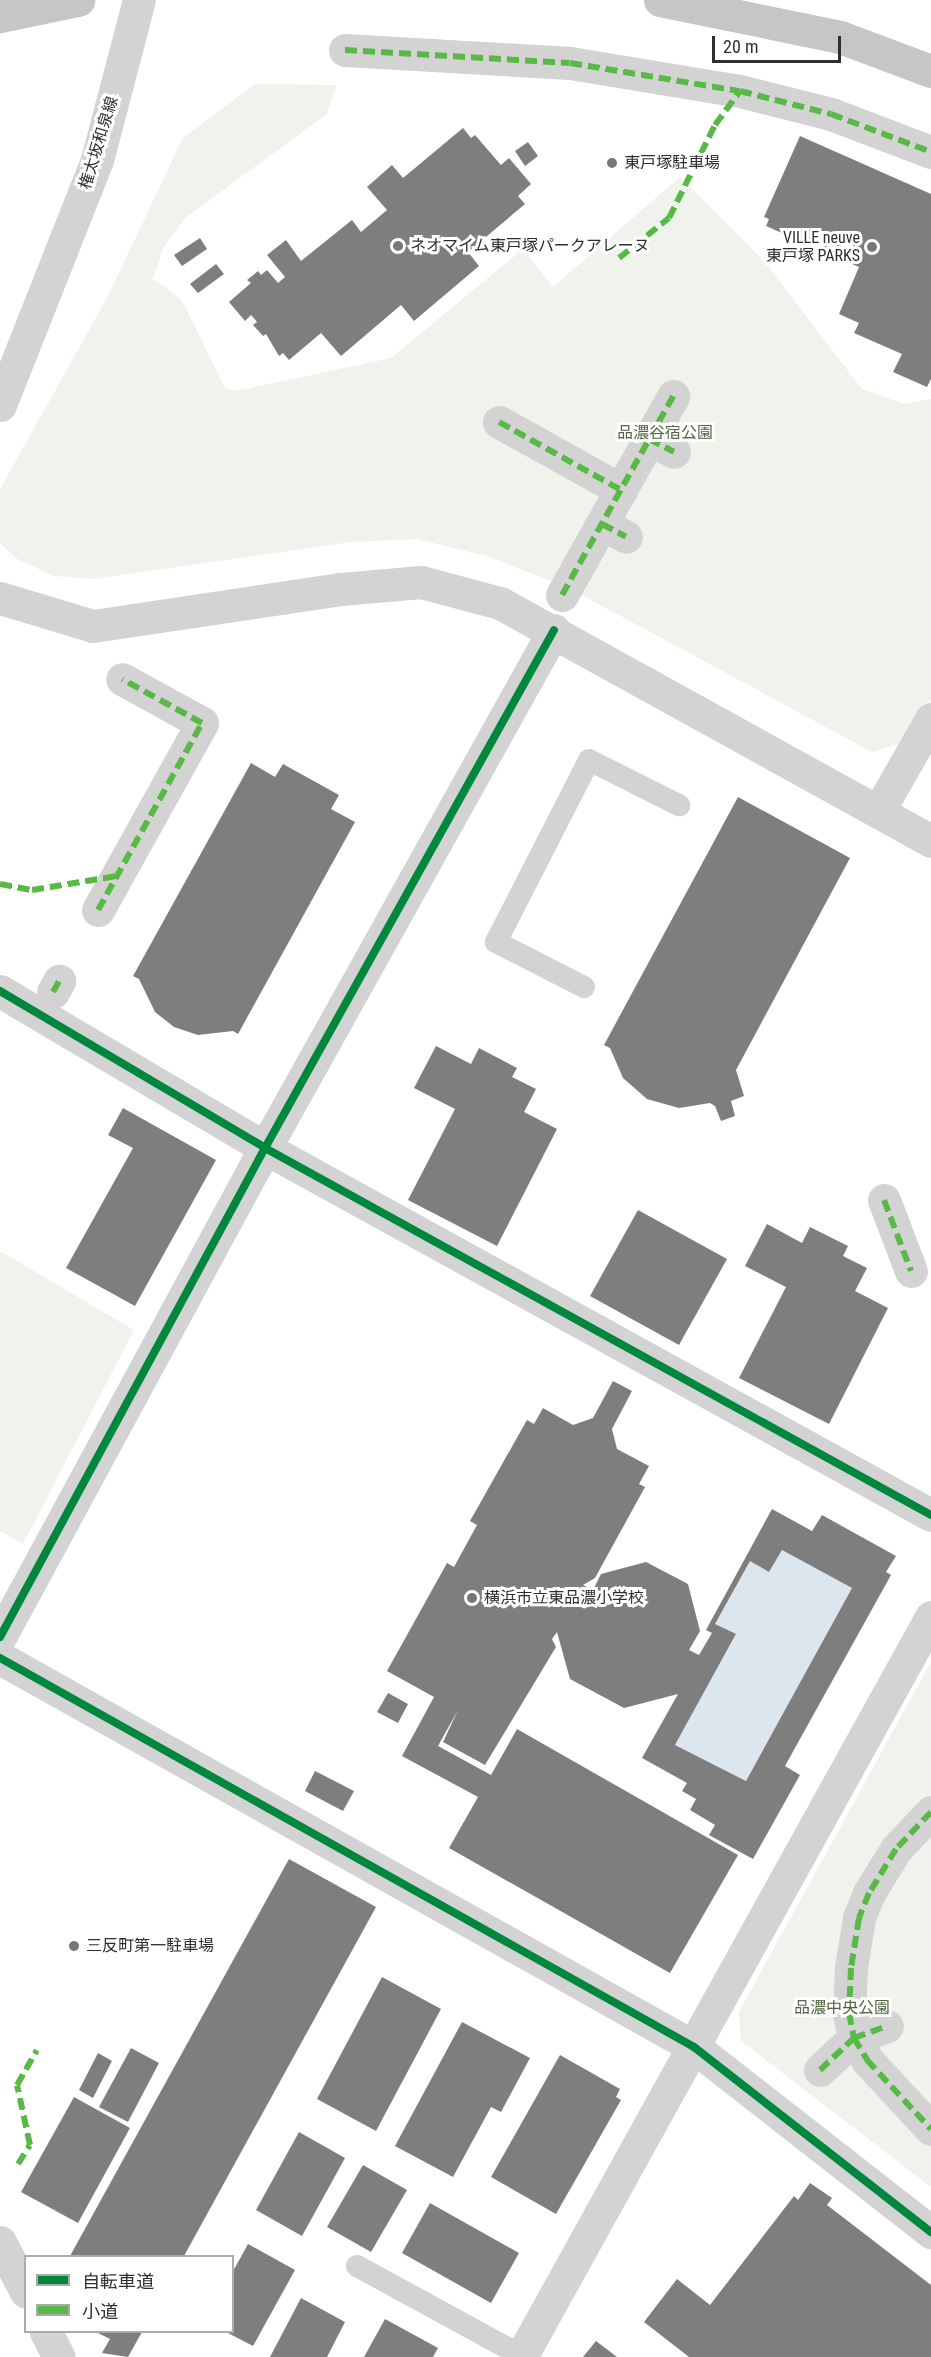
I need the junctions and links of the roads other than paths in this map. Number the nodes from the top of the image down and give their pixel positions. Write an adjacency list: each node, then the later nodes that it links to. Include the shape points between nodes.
1 (78, 0): 4 (main road)
2 (139, 0): 8 (street, 権太坂和泉線, via 97,160)
3 (660, 0): 6 (main road, via 840,37)
4 (0, 16)
5 (345, 50): 7 (street, via 570,63 740,91 831,114)
6 (931, 71)
7 (931, 152)
8 (50, 284): 9 (street, 権太坂和泉線); 11 (street, 権太坂和泉線)
9 (0, 359)
10 (674, 396): 13 (street, via 662,445)
11 (0, 405)
12 (500, 422): 13 (street)
13 (621, 490): 14 (street, via 614,530)
14 (562, 595)
15 (0, 598): 16 (street, via 93,626 341,589 421,582 500,603)
16 (554, 630): 20 (street); 25 (street)
17 (122, 679): 22 (street, via 202,723)
18 (931, 719): 20 (street)
19 (679, 805): 23 (lane, via 589,760 496,942)
20 (878, 812): 21 (street)
21 (931, 840)
22 (98, 910)
23 (584, 987)
24 (0, 991): 25 (street)
25 (266, 1148): 28 (street); 30 (street)
26 (884, 1200): 27 (street)
27 (911, 1271)
28 (931, 1515)
29 (931, 1617): 35 (street)
30 (0, 1637)
31 (0, 1658): 35 (street)
32 (931, 1812): 34 (street, via 879,1873 859,1918 850,1968 849,2013)
33 (887, 2026): 34 (street)
34 (854, 2038): 36 (street); 37 (street, via 879,2074)
35 (694, 2047): 38 (street); 43 (street)
36 (820, 2070)
37 (931, 2129)
38 (931, 2232)
39 (0, 2242): 41 (street)
40 (357, 2266): 43 (lane)
41 (24, 2288)
42 (47, 2333): 44 (street)
43 (521, 2356)
44 (59, 2357)

